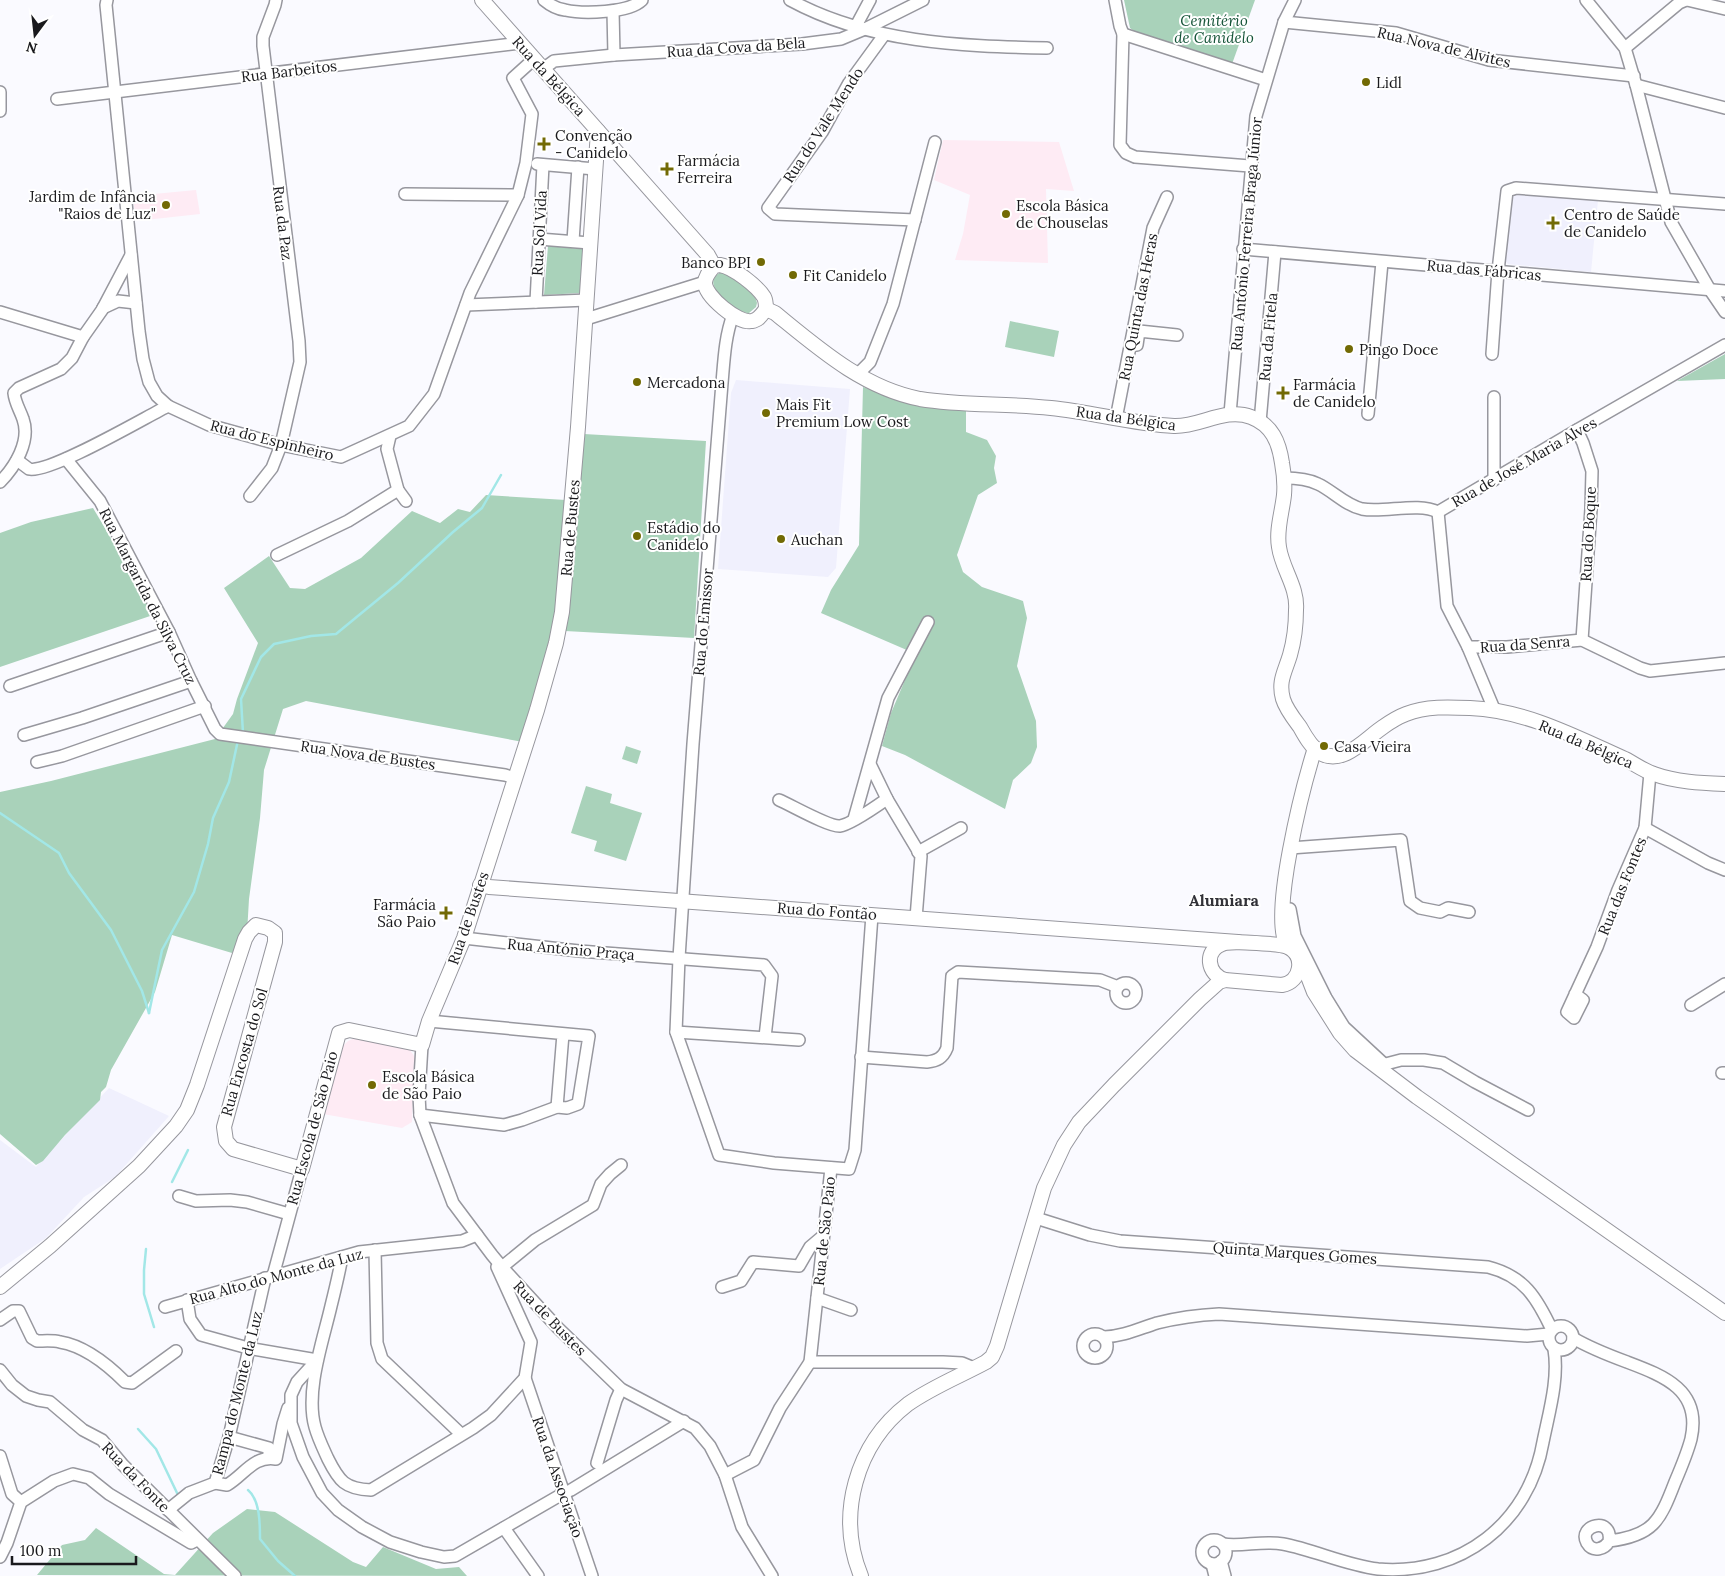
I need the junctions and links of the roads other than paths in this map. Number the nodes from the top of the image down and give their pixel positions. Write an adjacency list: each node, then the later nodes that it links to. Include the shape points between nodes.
1 (107, 0): 27 (street, Rua do Espinheiro)
2 (276, 0): 24 (street, Rua da Paz, via 263,37)
3 (482, 0): 19 (main road, Rua da Bélgica)
4 (544, 0): 14 (street, via 566,11)
5 (790, 0): 16 (street, via 815,14)
6 (870, 0): 16 (street)
7 (923, 0): 16 (street, Rua da Cova da Bela)
8 (1115, 0): 17 (street)
9 (1296, 0): 15 (street, Rua António Ferreira Braga Júnior)
10 (1586, 0): 21 (street)
11 (1686, 0): 13 (street); 21 (street)
12 (639, 1): 14 (street)
13 (1725, 9)
14 (613, 11): 22 (street)
15 (1284, 22): 25 (street, Rua António Ferreira Braga Júnior); 26 (street, Rua Nova de Alvites, via 1396,33 1489,60)
16 (861, 28): 18 (street); 22 (street, Rua da Cova da Bela, via 841,39 802,44)
17 (1123, 34): 25 (street); 36 (street, via 1120,145 1126,153 1135,157)
18 (884, 35): 20 (street, via 973,46); 44 (street, Rua do Vale Mendo, via 849,83 822,132 768,208 776,214)
19 (520, 43): 23 (main road, Rua da Bélgica); 24 (street, Rua Barbeitos)
20 (1047, 48)
21 (1625, 48): 26 (street)
22 (614, 55): 23 (street, Rua da Cova da Bela)
23 (538, 64): 32 (main road, Rua da Bélgica); 34 (street, Rua do Espinheiro, via 512,78 532,114)
24 (266, 74): 27 (street, Rua Barbeitos); 81 (street, Rua da Paz, via 300,362)
25 (1266, 80): 36 (street, Rua António Ferreira Braga Júnior, via 1256,116)
26 (1635, 81): 30 (street, Rua Nova de Alvites); 42 (street)
27 (115, 91): 29 (street, Rua Barbeitos); 50 (street, Rua do Espinheiro)
28 (0, 92): 31 (street)
29 (58, 99)
30 (1725, 108)
31 (0, 111)
32 (598, 131): 38 (main road, Rua de Bustes); 52 (main road, Rua da Bélgica, via 708,255)
33 (935, 142): 44 (street)
34 (526, 164): 35 (street); 40 (street, Rua do Espinheiro)
35 (543, 165): 37 (street); 45 (street, Rua Sol Vida)
36 (1250, 166): 48 (street, Rua António Ferreira Braga Júnior)
37 (578, 167): 38 (street); 46 (street)
38 (595, 169): 47 (main road, Rua de Bustes)
39 (405, 194): 40 (street)
40 (518, 195): 61 (street, Rua do Espinheiro)
41 (1167, 197): 77 (street, Rua Quinta das Heras, via 1153,228)
42 (1664, 199): 43 (street); 53 (street, via 1516,188 1507,191); 55 (street, via 1671,222)
43 (1725, 204)
44 (915, 220): 72 (street, via 893,304 870,362)
45 (539, 239): 46 (street); 60 (street, Rua Sol Vida)
46 (573, 242): 47 (street)
47 (590, 243): 59 (main road, Rua de Bustes)
48 (1244, 249): 49 (street, Rua das Fábricas); 75 (street, Rua António Ferreira Braga Júnior)
49 (1275, 252): 51 (street, Rua das Fábricas); 78 (street, Rua da Fitela)
50 (131, 255): 57 (street); 58 (street, Rua do Espinheiro)
51 (1382, 262): 53 (street, Rua das Fábricas); 76 (street)
52 (714, 266): 54 (main road); 62 (main road, Rua da Bélgica, via 726,266 738,273 764,297)
53 (1498, 271): 55 (street, Rua das Fábricas); 71 (street)
54 (705, 282): 66 (main road, via 712,298); 67 (street)
55 (1710, 290): 56 (street, Rua das Fábricas); 65 (street)
56 (1725, 291)
57 (111, 293): 58 (street, via 127,288); 63 (street)
58 (136, 297): 63 (street, via 111,303); 74 (street, Rua do Espinheiro, via 149,382)
59 (587, 300): 60 (street); 67 (main road, Rua de Bustes)
60 (536, 302): 61 (street)
61 (466, 305): 80 (street, Rua do Espinheiro, via 434,394 409,426)
62 (766, 309): 66 (main road, via 750,322); 72 (main road, Rua da Bélgica)
63 (102, 310): 69 (street)
64 (0, 312): 69 (street)
65 (1725, 312)
66 (733, 315): 118 (street, Rua do Emissor, via 722,383)
67 (586, 320): 107 (main road, Rua de Bustes, via 562,612 554,651)
68 (1178, 335): 77 (street, Rua Quinta das Heras, via 1140,331)
69 (83, 337): 83 (street, via 72,358 61,369 19,388 14,394 26,435)
70 (1725, 345): 79 (street, Rua de José Maria Alves)
71 (1492, 354)
72 (858, 374): 77 (main road, Rua da Bélgica, via 880,386 920,399 1052,408)
73 (1494, 397): 85 (street)
74 (168, 406): 81 (street, Rua do Espinheiro, via 209,425); 82 (street)
75 (1230, 414): 77 (main road, Rua da Bélgica, via 1188,426); 78 (main road, Rua da Bélgica)
76 (1368, 414)
77 (1120, 420)
78 (1260, 422): 84 (main road, via 1270,430 1280,446)
79 (1577, 430): 85 (street, Rua de José Maria Alves); 94 (street, Rua do Boque, via 1592,471)
80 (390, 436): 81 (street, Rua do Espinheiro, via 341,457); 87 (street, via 387,449)
81 (281, 445): 88 (street, Rua da Paz, via 272,468)
82 (66, 459): 83 (street, via 33,470); 93 (street, Rua Margarida da Silva Cruz, via 100,501)
83 (17, 460): 86 (street)
84 (1284, 478): 90 (street, Rua de José Maria Alves, via 1318,484 1359,508 1432,509); 103 (main road, via 1278,538 1297,608 1290,656 1283,674 1282,697)
85 (1494, 480): 90 (street, Rua de José Maria Alves)
86 (0, 482)
87 (398, 490): 89 (street); 91 (street, via 348,521)
88 (250, 496)
89 (406, 501)
90 (1438, 512): 95 (street, via 1447,606)
91 (277, 555)
92 (928, 622): 105 (street, via 888,698)
93 (170, 632): 97 (street, Rua Margarida da Silva Cruz); 98 (street)
94 (1582, 640): 95 (street, Rua da Senra); 96 (street, Rua da Senra, via 1650,671)
95 (1468, 647): 100 (street)
96 (1725, 663)
97 (191, 681): 99 (street, Rua Margarida da Silva Cruz); 102 (street)
98 (10, 686)
99 (205, 706): 101 (street, Rua Margarida da Silva Cruz); 104 (street)
100 (1494, 709): 103 (main road, Rua da Bélgica, via 1416,710 1382,727 1351,751 1326,755); 106 (main road, Rua da Bélgica, via 1561,730)
101 (220, 734): 107 (street, Rua Nova de Bustes)
102 (24, 735)
103 (1315, 748): 114 (main road)
104 (36, 762)
105 (870, 764): 110 (street); 111 (street)
106 (1650, 773): 108 (main road, Rua da Bélgica, via 1665,778); 113 (street, Rua das Fontes)
107 (515, 778): 117 (main road, Rua de Bustes)
108 (1725, 784)
109 (779, 800): 111 (street, via 839,826)
110 (887, 800): 111 (street); 115 (street)
111 (854, 819)
112 (961, 828): 115 (street)
113 (1645, 828): 116 (street); 136 (street, Rua das Fontes)
114 (1290, 848): 120 (street, via 1401,840 1410,901 1420,908 1440,912 1448,908); 123 (main road)
115 (918, 852): 122 (street, via 921,856)
116 (1725, 870)
117 (480, 885): 118 (main road, Rua do Fontão); 124 (main road, Rua de Bustes)
118 (682, 901): 121 (main road, Rua do Fontão); 129 (street, Rua do Emissor)
119 (1290, 909): 146 (street, via 1295,936 1326,998 1344,1027)
120 (1470, 912)
121 (872, 915): 122 (main road, Rua do Fontão); 145 (street, Rua de São Paio)
122 (916, 918): 125 (main road, Rua do Fontão)
123 (1282, 925): 127 (main road); 128 (main road, via 1285,941)
124 (464, 938): 129 (street, Rua António Praça); 139 (main road, Rua de Bustes)
125 (1173, 938): 126 (main road, Rua do Fontão); 130 (main road, Rua do Fontão, via 1196,947)
126 (1238, 942): 127 (main road, Rua do Fontão); 130 (main road, via 1221,944 1215,949)
127 (1261, 944): 128 (main road, Rua do Fontão)
128 (1292, 950): 133 (main road, via 1299,971 1292,982); 135 (main road, via 1302,961)
129 (679, 958): 140 (street, Rua do Emissor); 142 (street, Rua António Praça, via 764,965 772,976)
130 (1210, 965): 131 (main road, Rua do Fontão, via 1219,978); 137 (main road, via 1206,988)
131 (1225, 980): 133 (main road); 137 (main road)
132 (1725, 984): 138 (street)
133 (1282, 985): 135 (main road, via 1302,986)
134 (1118, 987): 145 (street, via 1100,980 958,972 952,976 947,1048 942,1057 927,1062)
135 (1314, 992): 146 (main road, via 1355,1050)
136 (1575, 994)
137 (1200, 999): 155 (main road, via 1079,1122 1051,1171)
138 (1691, 1004)
139 (429, 1021): 141 (street); 144 (main road, Rua de Bustes)
140 (676, 1032): 142 (street); 151 (street, via 719,1155)
141 (563, 1034): 147 (street); 147 (street, via 589,1036 578,1104)
142 (765, 1037): 143 (street)
143 (799, 1040)
144 (422, 1045): 149 (street, Rua de Bustes); 152 (main road, Rua Escola de São Paio, via 349,1030 339,1033)
145 (861, 1057): 151 (street, Rua de São Paio, via 855,1150 849,1168)
146 (1380, 1066): 148 (street, via 1401,1060 1443,1063); 171 (main road)
147 (557, 1107): 149 (street, via 504,1125)
148 (1528, 1110)
149 (420, 1115): 157 (street, Rua de Bustes, via 454,1203)
150 (621, 1165): 162 (street, via 601,1184 592,1205 535,1240)
151 (831, 1168): 158 (street, Rua de São Paio)
152 (302, 1169): 154 (street, Rua Escola de São Paio); 156 (main road, Rua Encosta do Sol, via 233,1149 226,1141 224,1127 275,942 275,933 256,925 243,946 197,1085 182,1118 150,1156)
153 (178, 1196): 154 (street, via 196,1201 247,1202)
154 (289, 1214): 164 (street, Rua Escola de São Paio)
155 (1036, 1218): 173 (street, Quinta Marques Gomes, via 1120,1241 1488,1267 1516,1279 1531,1293); 179 (main road, via 996,1350 989,1360)
156 (72, 1224): 163 (main road); 165 (main road)
157 (477, 1236): 159 (street, Rua Alto do Monte da Luz); 160 (street, Rua de Bustes)
158 (824, 1236): 166 (street, via 810,1247 799,1266 753,1262 741,1281); 167 (street, Rua de São Paio)
159 (375, 1250): 161 (street, Rua Alto do Monte da Luz); 185 (street, via 377,1343 382,1359)
160 (492, 1255): 162 (street, Rua de Bustes); 181 (street, via 531,1342)
161 (342, 1257): 164 (street, Rua Alto do Monte da Luz); 177 (street)
162 (502, 1267): 182 (street, Rua de Bustes, via 558,1328)
163 (0, 1275)
164 (269, 1277): 168 (street, Rua Alto do Monte da Luz); 175 (street, Rampa do Monte da Luz)
165 (0, 1287)
166 (722, 1287)
167 (817, 1298): 170 (street); 178 (street, Rua de São Paio)
168 (187, 1300): 169 (street, Rua Alto do Monte da Luz); 175 (street, via 190,1319 201,1335)
169 (165, 1307)
170 (851, 1310)
171 (1725, 1313)
172 (0, 1320): 176 (street, via 13,1311 19,1311 32,1338 59,1341 83,1351 129,1383)
173 (1559, 1339): 174 (street, via 1219,1314 1172,1320); 197 (street, via 1589,1347 1670,1380 1686,1397 1691,1408 1690,1444 1668,1503 1658,1519 1641,1534); 199 (street, via 1542,1450 1532,1483 1509,1518 1492,1536 1473,1549 1431,1566 1389,1570 1358,1566 1263,1542 1236,1546)
174 (1106, 1342)
175 (248, 1348): 177 (street); 186 (street, Rampa do Monte da Luz)
176 (176, 1352)
177 (317, 1360): 183 (street, via 297,1382); 185 (street, via 312,1395 314,1425 335,1472 344,1484 371,1490)
178 (810, 1362): 179 (street, via 943,1362 962,1363); 190 (street, Rua de São Paio, via 780,1408 754,1460)
179 (974, 1368): 200 (main road, via 910,1403 875,1438 858,1472 850,1512 852,1548)
180 (0, 1370): 194 (street, Rua da Fonte, via 26,1396 50,1402 83,1430 102,1440)
181 (525, 1378): 185 (street, via 491,1415); 192 (street, Rua da Associação)
182 (621, 1389): 184 (street, Rua de Bustes); 189 (street)
183 (291, 1395): 188 (street, via 276,1459); 195 (street, via 291,1423 303,1457 322,1493 338,1510 362,1527 390,1542 444,1557 455,1556)
184 (684, 1420): 190 (street, Rua de Bustes, via 710,1446); 192 (street)
185 (461, 1434)
186 (229, 1437): 188 (street, via 269,1448); 191 (street, Rampa do Monte da Luz)
187 (0, 1456): 193 (street, via 12,1494)
188 (269, 1458): 191 (street, via 257,1460 227,1485)
189 (597, 1463)
190 (725, 1476): 204 (street, Rua de Bustes, via 742,1528)
191 (215, 1483): 194 (street, Rampa do Monte da Luz, via 189,1493)
192 (564, 1493): 195 (street); 203 (street, Rua da Associação)
193 (21, 1502): 196 (street, via 54,1481 74,1474 88,1478 191,1543); 198 (street)
194 (168, 1510): 196 (street, Rua da Fonte)
195 (504, 1528): 202 (street)
196 (197, 1540): 201 (street, Rua da Fonte)
197 (1609, 1541)
198 (0, 1556)
199 (1220, 1556): 205 (street); 206 (street)
200 (858, 1575)
201 (235, 1576)
202 (538, 1576)
203 (592, 1576)
204 (772, 1576)
205 (1215, 1576)
206 (1225, 1576)

